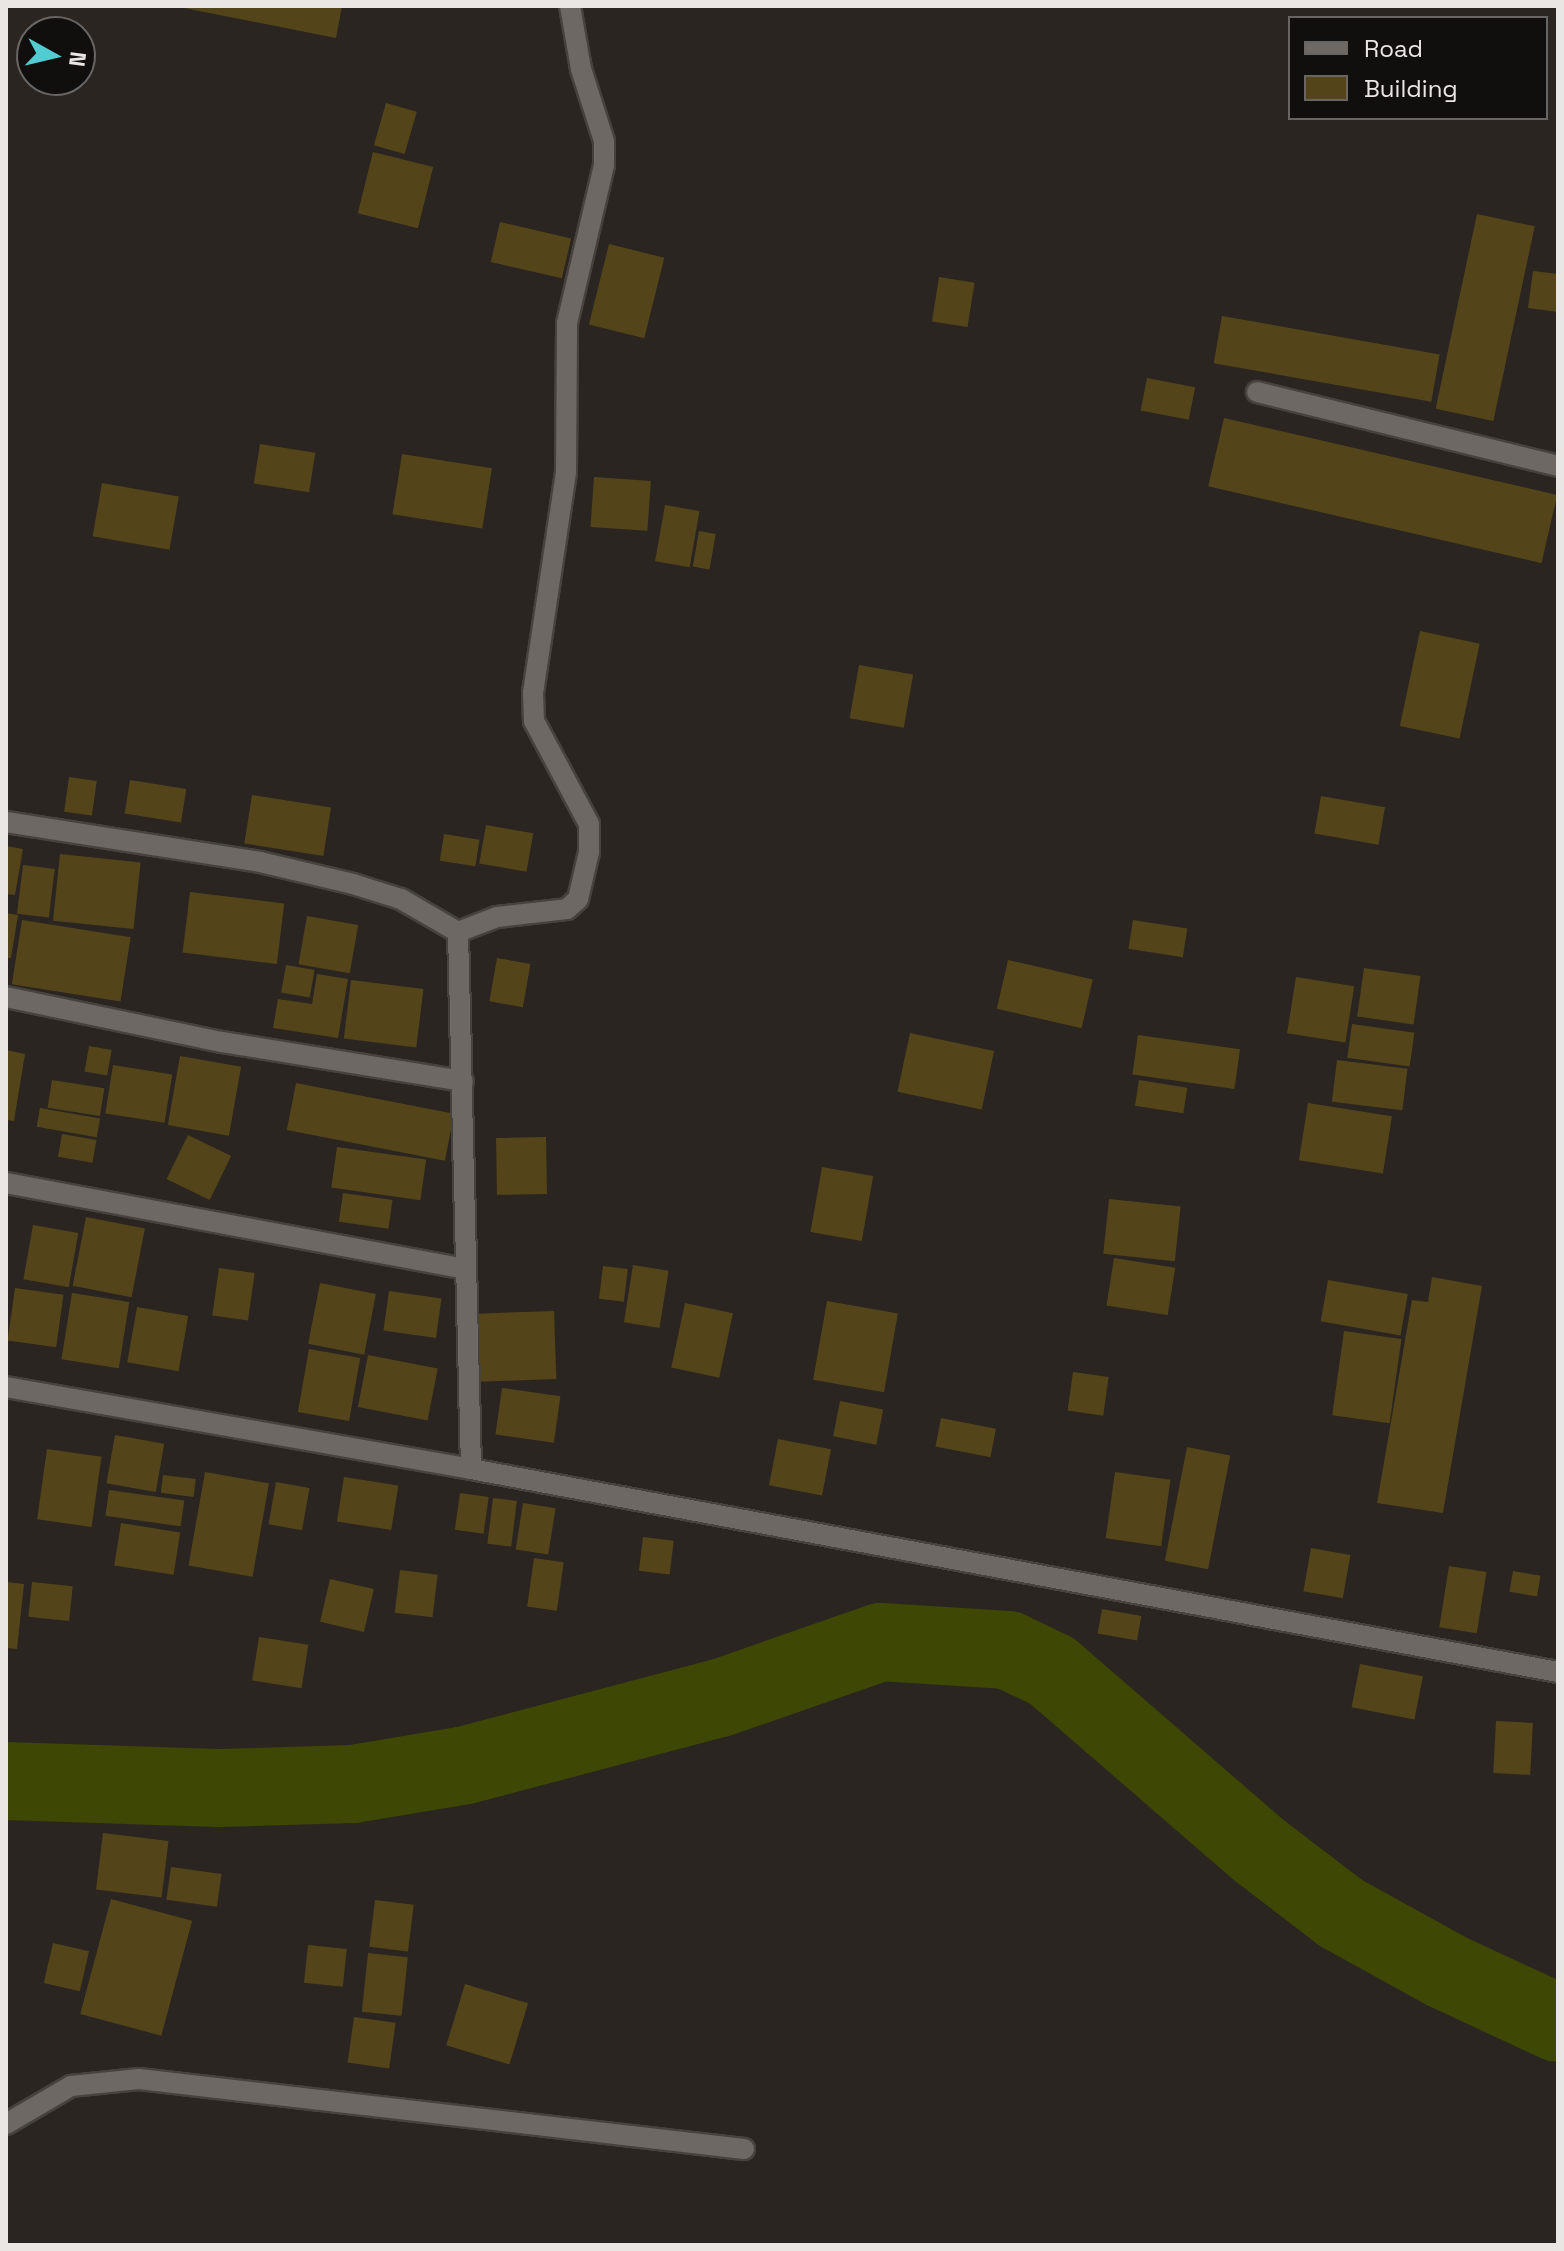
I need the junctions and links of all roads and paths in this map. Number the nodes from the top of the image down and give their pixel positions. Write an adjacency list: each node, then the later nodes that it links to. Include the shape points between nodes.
1 (570, 6): 5 (street, via 581,69 604,141 604,165 567,323 566,472 533,693 534,721 589,824 589,852 578,899 567,909 497,917)
2 (1257, 392): 3 (street)
3 (1558, 466)
4 (6, 822): 5 (street, via 260,862 353,884 401,899)
5 (458, 932): 7 (street)
6 (6, 997): 7 (street, via 222,1042)
7 (463, 1081): 9 (street)
8 (6, 1183): 9 (street)
9 (465, 1269): 11 (street)
10 (6, 1387): 11 (street)
11 (471, 1469): 12 (street)
12 (1558, 1672)
13 (6, 2124): 14 (street, via 71,2086 139,2079)
14 (744, 2149)

